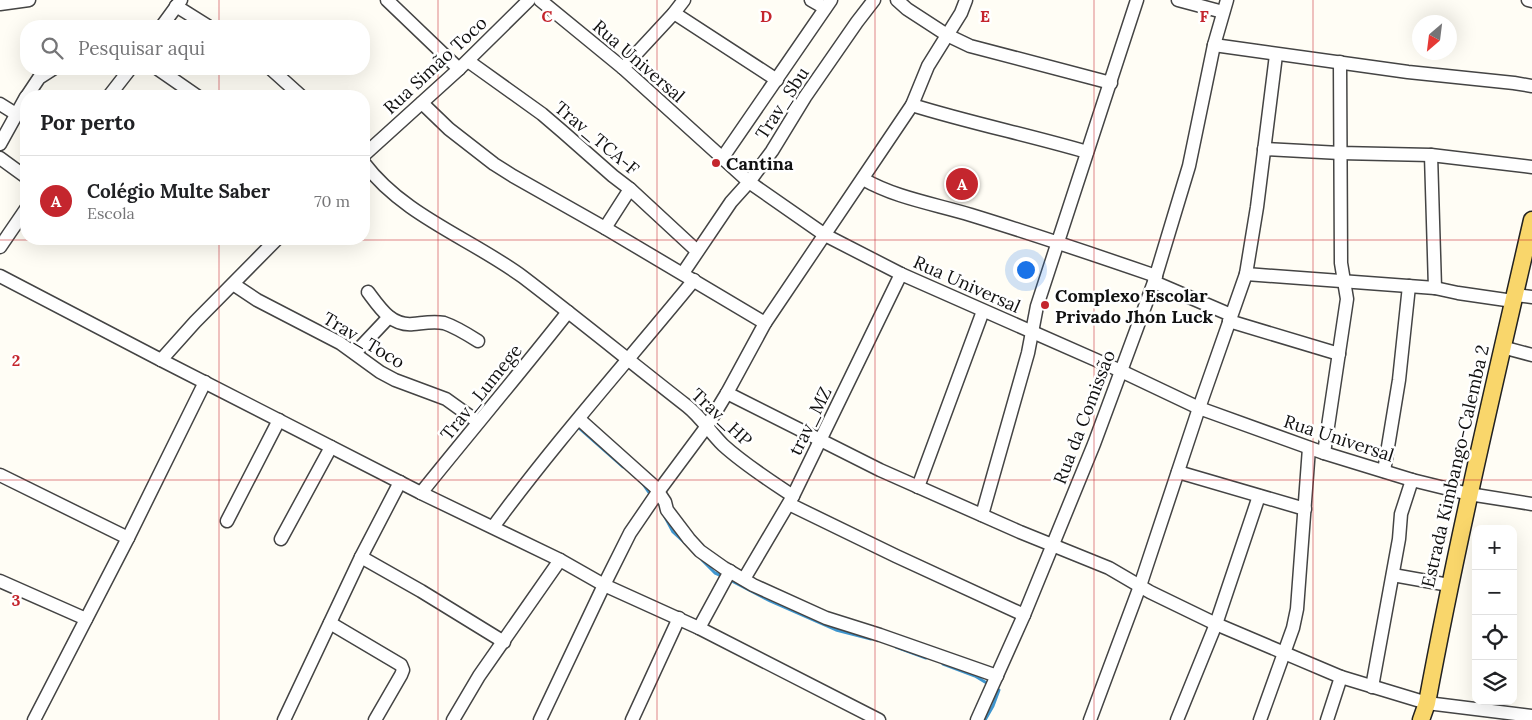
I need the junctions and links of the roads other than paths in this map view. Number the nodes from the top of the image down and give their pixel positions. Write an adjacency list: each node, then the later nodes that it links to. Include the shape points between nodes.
1 (29, 0): 13 (street)
2 (387, 0): 23 (street, Trav_TCA-F)
3 (529, 0): 23 (street, Rua Simão Toco)
4 (540, 0): 24 (street, Rua Universal)
5 (684, 0): 16 (street)
6 (812, 0): 14 (street)
7 (874, 0): 53 (street, Trav_Sbu)
8 (897, 0): 19 (street)
9 (966, 0): 19 (street)
10 (1137, 0): 30 (street)
11 (1178, 0): 15 (street)
12 (178, 3): 17 (street); 18 (street)
13 (0, 4)
14 (828, 4): 29 (street)
15 (1225, 6): 20 (street, Rua da Comissão)
16 (674, 13): 24 (street); 29 (street)
17 (166, 20)
18 (200, 20)
19 (947, 35): 30 (street, via 970,46); 38 (street, via 928,66)
20 (1214, 45): 21 (street); 67 (street, Rua da Comissão, via 1189,166)
21 (1276, 54): 22 (street); 42 (street)
22 (1340, 62): 31 (street); 45 (street)
23 (464, 65): 36 (street, Rua Simão Toco); 54 (street, Trav_TCA-F, via 542,114)
24 (623, 68): 47 (street, Rua Universal)
25 (44, 75): 32 (street)
26 (125, 75): 33 (street)
27 (167, 75): 34 (street)
28 (278, 75): 35 (street)
29 (776, 80): 47 (street)
30 (1111, 83): 44 (street)
31 (1532, 86)
32 (30, 90)
33 (114, 90)
34 (188, 90)
35 (294, 90)
36 (422, 103): 43 (street, Rua Simão Toco); 57 (street, via 494,164)
37 (0, 104): 40 (street)
38 (912, 105): 44 (street); 52 (street)
39 (20, 107): 40 (street)
40 (16, 114): 41 (street)
41 (0, 144)
42 (1264, 149): 45 (street); 65 (street)
43 (370, 150)
44 (1087, 152): 59 (street)
45 (1340, 153): 46 (street); 69 (street)
46 (1432, 155): 49 (street); 72 (street)
47 (723, 157): 53 (street, Rua Universal)
48 (0, 158): 51 (street)
49 (1532, 167)
50 (370, 171): 77 (street, Trav_HP, via 390,192 498,260)
51 (20, 173)
52 (863, 179): 58 (street); 59 (street, via 904,197)
53 (749, 182): 58 (street, Rua Universal); 62 (street, Trav_Sbu)
54 (630, 189): 57 (street); 62 (street, Trav_TCA-F)
55 (20, 218): 61 (street)
56 (1532, 220): 75 (main road, Estrada Kimbango-Calemba 2)
57 (605, 228): 63 (street)
58 (825, 235): 64 (street, Rua Universal); 80 (street)
59 (1059, 242): 67 (street); 81 (street)
60 (269, 245): 70 (street)
61 (0, 247)
62 (697, 251): 63 (street, Trav_Sbu)
63 (683, 273): 68 (street)
64 (901, 274): 76 (street, Rua Universal); 97 (street, trav_MZ)
65 (1246, 274): 69 (street); 79 (street)
66 (0, 276): 87 (street)
67 (1155, 279): 79 (street); 89 (street, Rua da Comissão)
68 (694, 280): 80 (street); 88 (street)
69 (1343, 282): 71 (street); 85 (street, via 1347,299)
70 (233, 284): 84 (street, Trav_Toco); 87 (street)
71 (1408, 286): 72 (street); 101 (street)
72 (1435, 288): 75 (street)
73 (368, 292): 78 (street)
74 (1532, 297): 75 (street)
75 (1514, 298): 83 (main road, Estrada Kimbango-Calemba 2)
76 (983, 311): 81 (street, Rua Universal); 106 (street)
77 (568, 312): 88 (street, Trav_HP); 95 (street, Trav_Lumege)
78 (389, 317): 82 (street, via 405,324 428,321 444,324); 84 (street)
79 (1230, 318): 85 (street); 92 (street)
80 (764, 323): 91 (street)
81 (1031, 331): 89 (street, Rua Universal); 114 (street, via 1028,353)
82 (478, 341)
83 (1502, 348): 86 (street); 109 (main road, Estrada Kimbango-Calemba 2)
84 (355, 354): 95 (street, Trav_Toco, via 395,380 446,399)
85 (1339, 354): 100 (street)
86 (1532, 355)
87 (161, 360): 90 (street)
88 (628, 361): 93 (street); 96 (street, Trav_HP)
89 (1121, 370): 92 (street, Rua Universal); 119 (street, Rua da Comissão)
90 (205, 382): 94 (street); 117 (street)
91 (727, 393): 96 (street); 97 (street)
92 (1199, 408): 99 (street, Rua Universal); 102 (street)
93 (579, 419): 107 (street); 116 (street)
94 (279, 420): 98 (street); 115 (street)
95 (478, 422): 108 (street, Trav_Lumege)
96 (707, 426): 107 (street); 111 (street, Trav_HP, via 735,455)
97 (820, 440): 106 (street); 111 (street, trav_MZ)
98 (331, 447): 105 (street); 118 (street)
99 (1309, 448): 100 (street, Rua Universal); 113 (street)
100 (1324, 453): 101 (street, Rua Universal)
101 (1384, 471): 104 (street, Rua Universal)
102 (1178, 472): 110 (street); 128 (street)
103 (0, 475): 117 (street)
104 (1412, 480): 109 (street, Rua Universal); 123 (street, via 1401,514)
105 (400, 482): 108 (street); 120 (street)
106 (918, 487): 114 (street)
107 (658, 492): 122 (street, via 689,539 709,558); 126 (street, via 630,533)
108 (421, 493): 116 (street)
109 (1469, 494): 112 (street, Rua Universal); 127 (main road, Estrada Kimbango-Calemba 2)
110 (1259, 496): 113 (street); 133 (street)
111 (791, 500): 124 (street, trav_MZ); 129 (street, Trav_HP, via 896,556)
112 (1532, 504)
113 (1305, 509): 136 (street, via 1297,609)
114 (982, 515): 119 (street)
115 (227, 520)
116 (493, 527): 121 (street)
117 (128, 538): 131 (street)
118 (281, 539)
119 (1053, 546): 128 (street, via 1108,568); 129 (street, Rua da Comissão)
120 (361, 558): 132 (street); 135 (street)
121 (560, 560): 126 (street); 135 (street)
122 (730, 571): 124 (street); 134 (street)
123 (1393, 575): 127 (street); 139 (street)
124 (744, 579): 137 (street, via 826,618)
125 (0, 581): 131 (street)
126 (604, 585): 130 (street); 148 (street)
127 (1449, 585): 140 (main road, Estrada Kimbango-Calemba 2)
128 (1140, 586): 133 (street); 151 (street)
129 (1024, 614): 137 (street, Rua da Comissão)
130 (679, 618): 134 (street); 143 (street)
131 (86, 620): 144 (street)
132 (330, 623): 145 (street); 146 (street, via 401,665 402,674)
133 (1216, 624): 136 (street); 152 (street)
134 (699, 628): 149 (street)
135 (504, 642): 147 (street)
136 (1284, 653): 138 (street); 153 (street)
137 (997, 676): 150 (street, Rua da Comissão)
138 (1341, 677): 139 (street); 154 (street)
139 (1372, 687): 140 (street)
140 (1427, 703): 141 (street); 155 (main road, Estrada Kimbango-Calemba 2)
141 (1472, 714): 142 (street)
142 (1530, 717)
143 (634, 719)
144 (34, 720)
145 (284, 720)
146 (375, 720)
147 (453, 720)
148 (540, 720)
149 (879, 720)
150 (977, 720)
151 (1090, 720)
152 (1177, 720)
153 (1260, 720)
154 (1327, 720)
155 (1421, 720)

